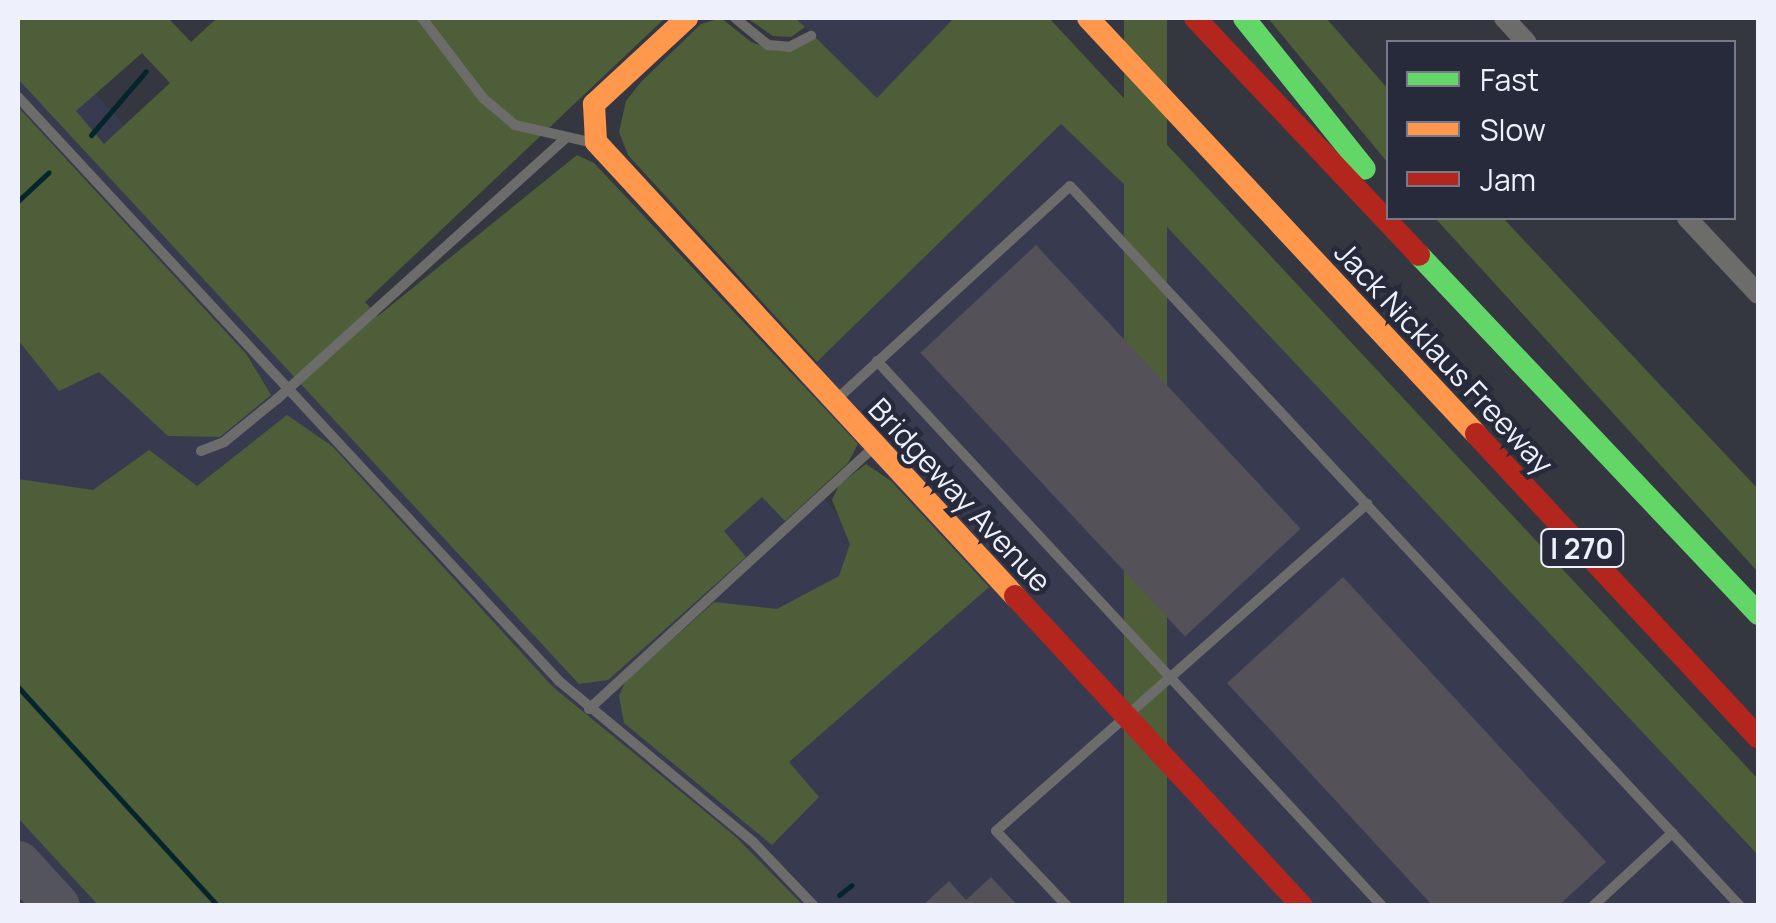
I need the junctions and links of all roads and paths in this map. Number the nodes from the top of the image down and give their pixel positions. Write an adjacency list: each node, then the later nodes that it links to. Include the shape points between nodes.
1 (422, 18): 11 (lane, via 483,98 516,125)
2 (687, 18): 12 (main road, Bridgeway Avenue, via 604,94 590,116)
3 (735, 18): 8 (lane, via 768,44 789,47)
4 (1088, 18): 30 (main road, Jack Nicklaus Freeway / I 270)
5 (1195, 18): 14 (main road, Jack Nicklaus Freeway / I 270)
6 (1244, 18): 13 (main road)
7 (1504, 18): 9 (street)
8 (812, 36)
9 (1524, 40)
10 (18, 96): 21 (lane)
11 (565, 139): 12 (lane); 21 (lane)
12 (596, 142): 22 (main road, Bridgeway Avenue)
13 (1386, 196)
14 (1386, 219)
15 (1387, 220): 19 (main road, Jack Nicklaus Freeway / I 270)
16 (1406, 220): 19 (main road)
17 (1689, 220): 18 (street)
18 (1758, 294)
19 (1478, 316): 26 (main road, Jack Nicklaus Freeway / I 270)
20 (878, 361): 22 (lane); 25 (lane, via 1070,186); 27 (lane)
21 (287, 388): 24 (lane, via 224,442); 28 (lane)
22 (834, 402): 23 (main road, Bridgeway Avenue)
23 (875, 447): 28 (lane); 29 (main road, Bridgeway Avenue)
24 (201, 451)
25 (1367, 504): 27 (lane); 31 (lane)
26 (1758, 614)
27 (1172, 680): 29 (lane); 35 (lane)
28 (589, 709): 32 (lane, via 753,842)
29 (1128, 719): 33 (lane, via 996,831); 34 (main road, Bridgeway Avenue)
30 (1758, 737)
31 (1672, 833): 36 (lane); 37 (lane)
32 (814, 906)
33 (1066, 906)
34 (1302, 906)
35 (1382, 906)
36 (1593, 906)
37 (1740, 906)

